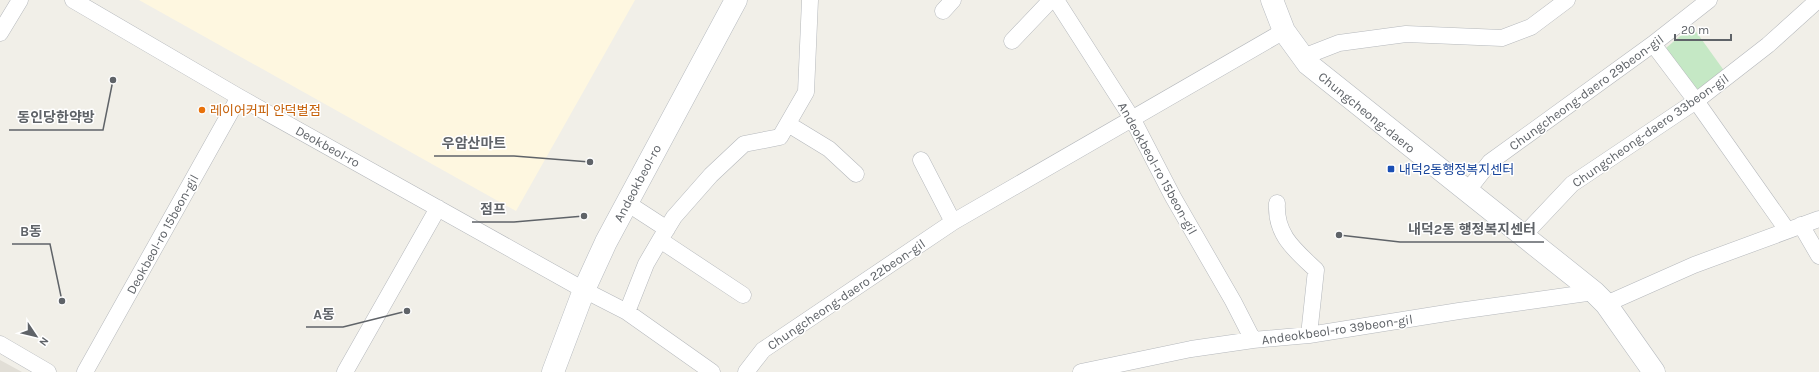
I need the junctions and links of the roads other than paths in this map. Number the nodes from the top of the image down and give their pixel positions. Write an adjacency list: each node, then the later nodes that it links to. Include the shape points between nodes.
1 (20, 0): 12 (street)
2 (73, 0): 16 (street, Deokbeol-ro)
3 (736, 0): 23 (street, Andeokbeol-ro)
4 (810, 0): 19 (street, via 806,92)
5 (1052, 0): 13 (street)
6 (1056, 0): 18 (street, Andeokbeol-ro 15beon-gil)
7 (1272, 0): 11 (street, Chungcheong-daero)
8 (1568, 0): 15 (street, via 1531,27 1502,38 1406,34 1339,43)
9 (1709, 0): 14 (street, Chungcheong-daero 29beon-gil)
10 (1818, 0): 17 (street, Chungcheong-daero 33beon-gil, via 1768,45)
11 (1284, 31): 15 (street, Chungcheong-daero); 18 (street, Chungcheong-daero 22beon-gil)
12 (0, 33)
13 (1012, 41)
14 (1653, 44): 17 (street); 22 (street, Chungcheong-daero 29beon-gil, via 1490,162)
15 (1303, 57): 22 (street, Chungcheong-daero, via 1342,93)
16 (239, 97): 25 (street, Deokbeol-ro); 40 (street, Deokbeol-ro 15beon-gil)
17 (1696, 101): 28 (street); 30 (street, Chungcheong-daero 33beon-gil, via 1572,184)
18 (1133, 120): 27 (street, Chungcheong-daero 22beon-gil); 37 (street, Andeokbeol-ro 15beon-gil, via 1173,198 1234,301)
19 (788, 124): 21 (street, via 829,149); 29 (street, via 780,137 744,144 711,175 674,217)
20 (921, 160): 27 (street)
21 (856, 174)
22 (1468, 190): 30 (street, Chungcheong-daero)
23 (627, 202): 29 (street); 32 (street, Andeokbeol-ro)
24 (1277, 203): 36 (street, via 1276,217 1286,241 1316,270)
25 (438, 208): 32 (street, Deokbeol-ro); 41 (street)
26 (1819, 219): 28 (street, Andeokbeol-ro 39beon-gil)
27 (953, 222): 44 (street, Chungcheong-daero 22beon-gil, via 763,350)
28 (1794, 228): 31 (street); 34 (street, Andeokbeol-ro 39beon-gil)
29 (664, 235): 33 (street); 35 (street, via 646,264)
30 (1524, 235): 34 (street, Chungcheong-daero)
31 (1819, 256)
32 (584, 290): 35 (street); 42 (street, Andeokbeol-ro)
33 (743, 295)
34 (1600, 298): 36 (street, Andeokbeol-ro 39beon-gil, via 1459,311); 46 (street, Chungcheong-daero)
35 (627, 312): 43 (street)
36 (1309, 335): 37 (street, Andeokbeol-ro 39beon-gil)
37 (1253, 340): 45 (street, Andeokbeol-ro 39beon-gil)
38 (0, 344): 39 (street)
39 (48, 372)
40 (85, 372)
41 (345, 372)
42 (553, 372)
43 (712, 372)
44 (746, 372)
45 (1081, 372)
46 (1654, 372)

